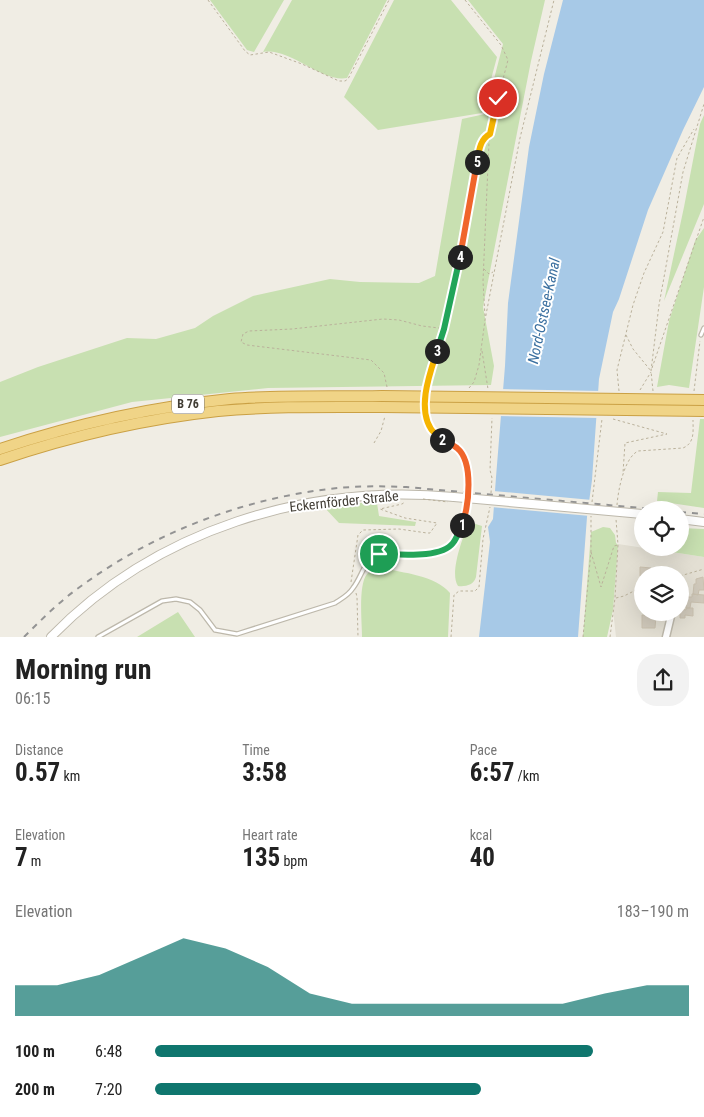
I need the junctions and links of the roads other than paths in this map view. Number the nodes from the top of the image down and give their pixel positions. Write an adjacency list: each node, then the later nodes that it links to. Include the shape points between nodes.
1 (704, 328): 3 (lane)
2 (444, 329): 14 (lane, via 426,388 426,417 431,429 457,448 466,467 469,484 465,512 452,544 432,554 379,554 366,564 354,588 335,603 237,634 215,630 190,602 176,599 162,601)
3 (701, 335)
4 (704, 400): 5 (highway, B 76, bridge)
5 (384, 401): 6 (highway, B 76, bridge); 7 (highway, B 76, via 231,399 79,425); 8 (highway, B 76, via 220,411 170,418 78,436)
6 (704, 411)
7 (0, 448)
8 (0, 460)
9 (634, 513): 13 (street, Eckernförder Straße, bridge, via 408,494 332,500 259,514 227,524 153,558 82,608)
10 (689, 520): 11 (street)
11 (704, 522)
12 (670, 621): 15 (street)
13 (51, 637)
14 (98, 637)
15 (666, 637)

